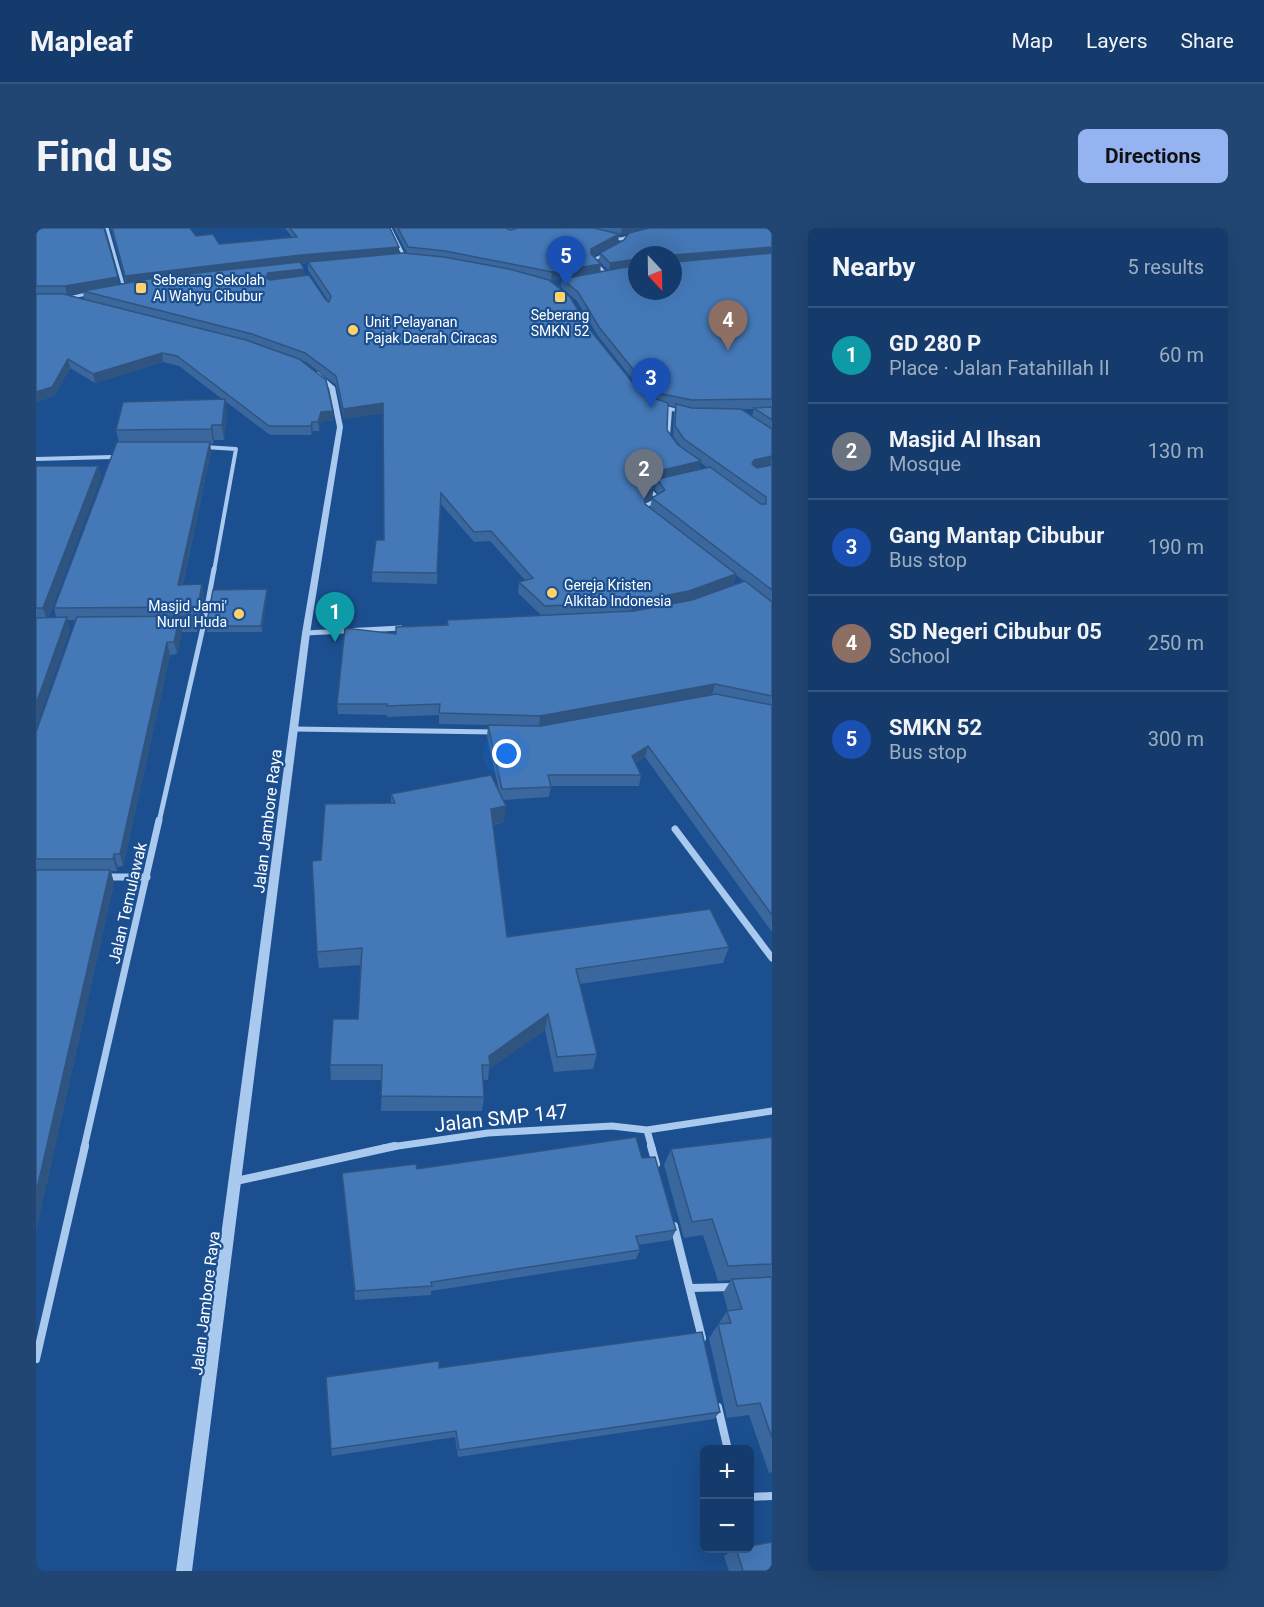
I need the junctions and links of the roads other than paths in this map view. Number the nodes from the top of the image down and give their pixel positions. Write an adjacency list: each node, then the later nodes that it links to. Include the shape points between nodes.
1 (107, 228): 15 (street)
2 (390, 228): 8 (street)
3 (643, 234): 5 (street)
4 (605, 236): 5 (street)
5 (621, 239): 6 (street)
6 (621, 245)
7 (615, 249): 12 (street, via 593,260)
8 (405, 258): 9 (street); 10 (street)
9 (395, 259)
10 (416, 259)
11 (617, 273): 12 (street)
12 (607, 275): 13 (street)
13 (596, 277)
14 (132, 286): 15 (street)
15 (124, 288): 16 (street)
16 (114, 289)
17 (105, 291): 18 (street, via 62,298)
18 (88, 304)
19 (303, 365): 34 (street, Jalan Jambore Raya, via 333,387 340,427)
20 (648, 403): 21 (street)
21 (670, 410): 22 (street); 23 (street)
22 (695, 413)
23 (670, 443)
24 (198, 447): 32 (street, Jalan Temulawak, via 236,450)
25 (115, 450): 26 (street)
26 (112, 456): 27 (street); 28 (street)
27 (36, 459)
28 (108, 468)
29 (657, 485): 30 (street, via 646,488 659,499 645,506)
30 (647, 512)
31 (192, 623): 32 (street)
32 (204, 623): 39 (street, Jalan Temulawak)
33 (411, 628): 34 (street)
34 (306, 633): 35 (street, Jalan Jambore Raya)
35 (294, 729): 36 (street); 44 (street, Jalan Jambore Raya)
36 (504, 732)
37 (675, 829): 40 (street)
38 (103, 877): 39 (street)
39 (147, 877): 49 (street, Jalan Temulawak)
40 (772, 958)
41 (772, 1111): 42 (street, Jalan SMP 147)
42 (647, 1130): 43 (street); 44 (street, Jalan SMP 147, via 602,1126 488,1133 370,1150)
43 (659, 1175)
44 (236, 1181): 54 (street, Jalan Jambore Raya)
45 (672, 1221): 47 (street)
46 (737, 1287): 47 (street)
47 (691, 1288): 48 (street)
48 (704, 1346)
49 (36, 1359)
50 (714, 1392): 51 (street)
51 (727, 1445)
52 (772, 1496): 53 (street)
53 (754, 1497)
54 (184, 1571)

